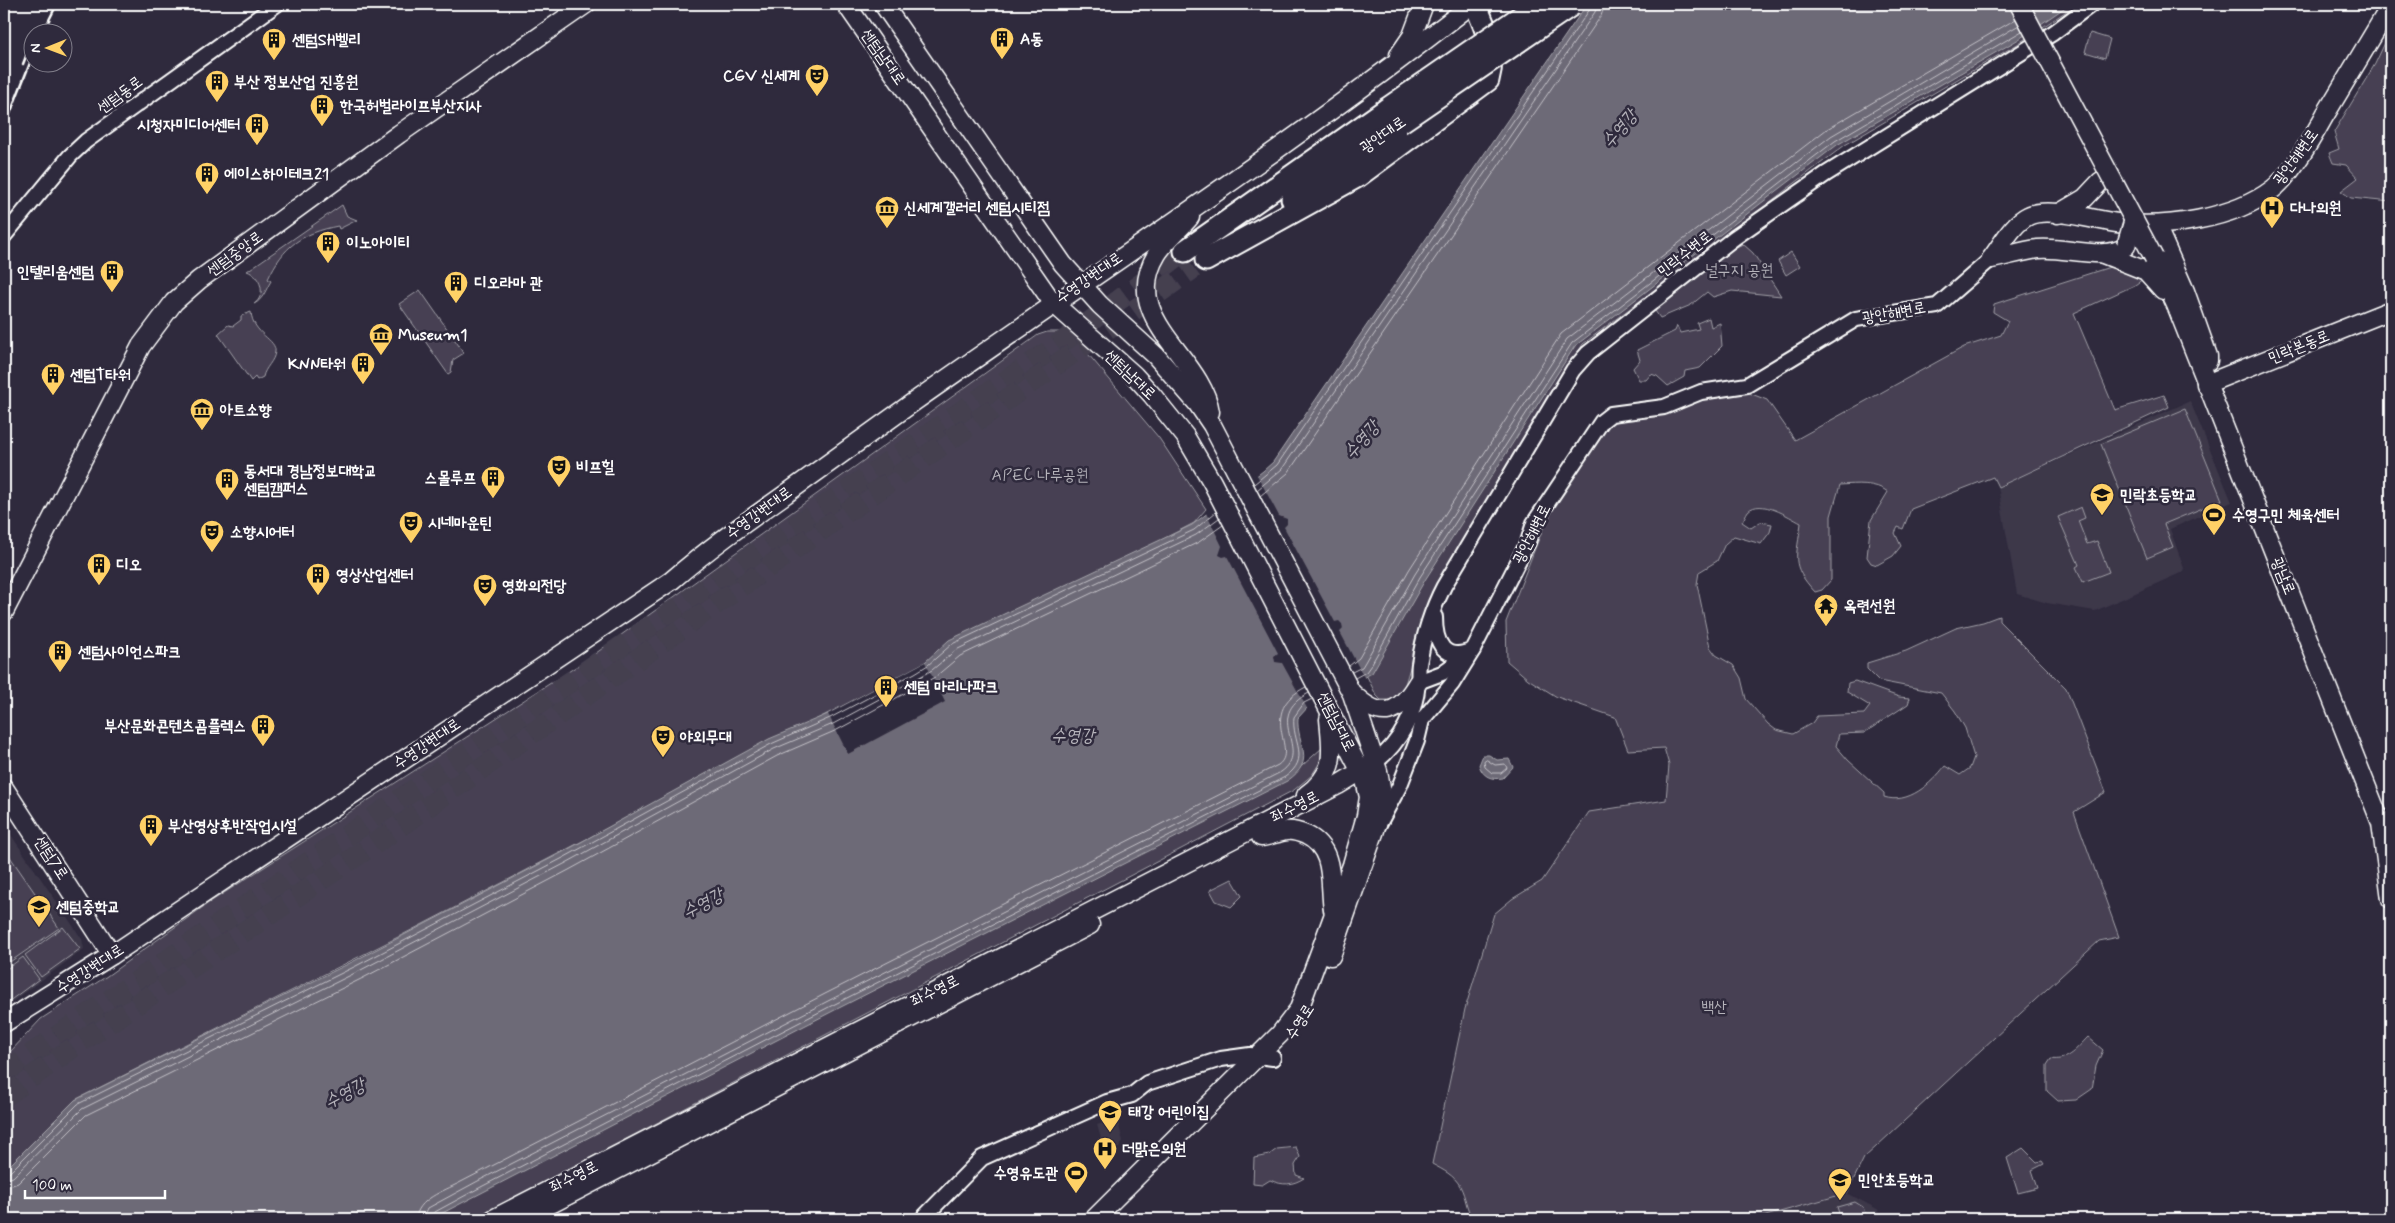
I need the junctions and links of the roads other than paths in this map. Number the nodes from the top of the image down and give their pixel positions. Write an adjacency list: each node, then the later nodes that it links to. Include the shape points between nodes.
1 (277, 4): 21 (street, 센텀동로, via 86,141)
2 (586, 4): 31 (main road, 센텀중앙로, via 399,134 199,280 174,302 141,346)
3 (846, 4): 25 (main road, 센텀남대로)
4 (882, 4): 24 (main road, 센텀남대로)
5 (1424, 4): 13 (main road, via 1412,36)
6 (1474, 4): 13 (main road, 수영강변대로); 14 (highway, via 1492,49)
7 (1527, 4): 14 (highway, via 1516,50 1505,68)
8 (1539, 4): 15 (highway, 광안대로, bridge)
9 (1573, 4): 15 (highway, 광안대로, bridge)
10 (2019, 4): 19 (main road, 광남로, bridge)
11 (2092, 4): 30 (street, 민락수변로, via 2053,33 1868,147 1734,238 1588,353 1573,370)
12 (2391, 4): 20 (main road, 광안해변로, via 2305,149 2274,188 2216,215)
13 (1390, 69): 17 (main road, 수영강변대로)
14 (1488, 80): 15 (highway, 광안대로, via 1358,176 1195,260)
15 (1393, 116)
16 (2101, 181): 18 (main road, via 2086,198)
17 (1209, 196): 24 (main road, 수영강변대로); 29 (main road, via 1157,254 1149,274 1147,293 1154,318 1192,371 1209,405)
18 (2058, 214): 20 (main road, 광안해변로, via 2119,223); 23 (main road, 광안해변로, via 2026,216)
19 (2134, 219): 22 (main road, bridge, via 2126,246 2119,252); 26 (main road, 광남로, bridge)
20 (2156, 224): 28 (main road, via 2208,356)
21 (4, 236)
22 (2098, 253): 23 (main road, via 2050,248); 26 (main road, via 2146,271)
23 (1991, 259): 32 (street, 광안해변로, via 1937,306 1856,319 1747,386 1701,392 1664,407 1611,414 1594,431 1534,523 1528,542)
24 (1080, 285): 25 (main road, 수영강변대로); 29 (main road, 센텀남대로, via 1156,356)
25 (1053, 303): 35 (main road, 센텀남대로, via 1152,395 1185,436); 44 (main road, 수영강변대로, via 716,543 672,581)
26 (2176, 305): 28 (main road, 광남로)
27 (2391, 310): 28 (main road, 민락본동로)
28 (2206, 384): 42 (main road, 광남로, via 2381,823)
29 (1212, 425): 34 (main road, 센텀남대로)
30 (1436, 601): 32 (street, via 1436,632 1444,650 1457,655); 33 (street, 민락수변로, via 1419,664)
31 (4, 612)
32 (1473, 650): 33 (street, 광안해변로, via 1442,673); 36 (street, via 1452,684)
33 (1423, 681): 34 (main road, via 1400,708 1387,711 1374,710); 36 (street, 민락수변로); 37 (street, 민락수변로, via 1406,729)
34 (1352, 694): 37 (main road, 센텀남대로)
35 (1328, 706): 37 (main road, 센텀남대로); 39 (main road, via 1332,736 1328,774)
36 (1422, 720): 37 (street, 민락수변로, via 1406,747); 40 (street, via 1400,785 1384,819)
37 (1370, 771): 39 (main road, 좌수영로); 40 (main road, 수영로, via 1381,794); 41 (main road, 좌수영로, via 1339,796); 43 (main road, 수영로, via 1366,816)
38 (4, 788): 44 (main road, 센텀7로)
39 (1289, 810): 49 (main road, 좌수영로)
40 (1375, 830): 48 (main road, 수영로, via 1315,1001 1297,1032)
41 (1261, 837): 43 (main road, via 1289,830 1316,840 1326,855 1330,871); 50 (main road, 좌수영로)
42 (2391, 899)
43 (1333, 914): 48 (main road, 수영로, via 1299,1008)
44 (112, 955): 45 (main road, 수영강변대로)
45 (34, 1005): 46 (main road, 수영강변대로); 47 (main road, 수영강변대로)
46 (4, 1023)
47 (4, 1034)
48 (1266, 1057): 51 (street, via 1237,1056 1147,1083 1132,1095 1107,1102 982,1158); 52 (main road, 수영로); 53 (main road, 수영로)
49 (493, 1219)
50 (522, 1219)
51 (922, 1219)
52 (1094, 1219)
53 (1108, 1219)

